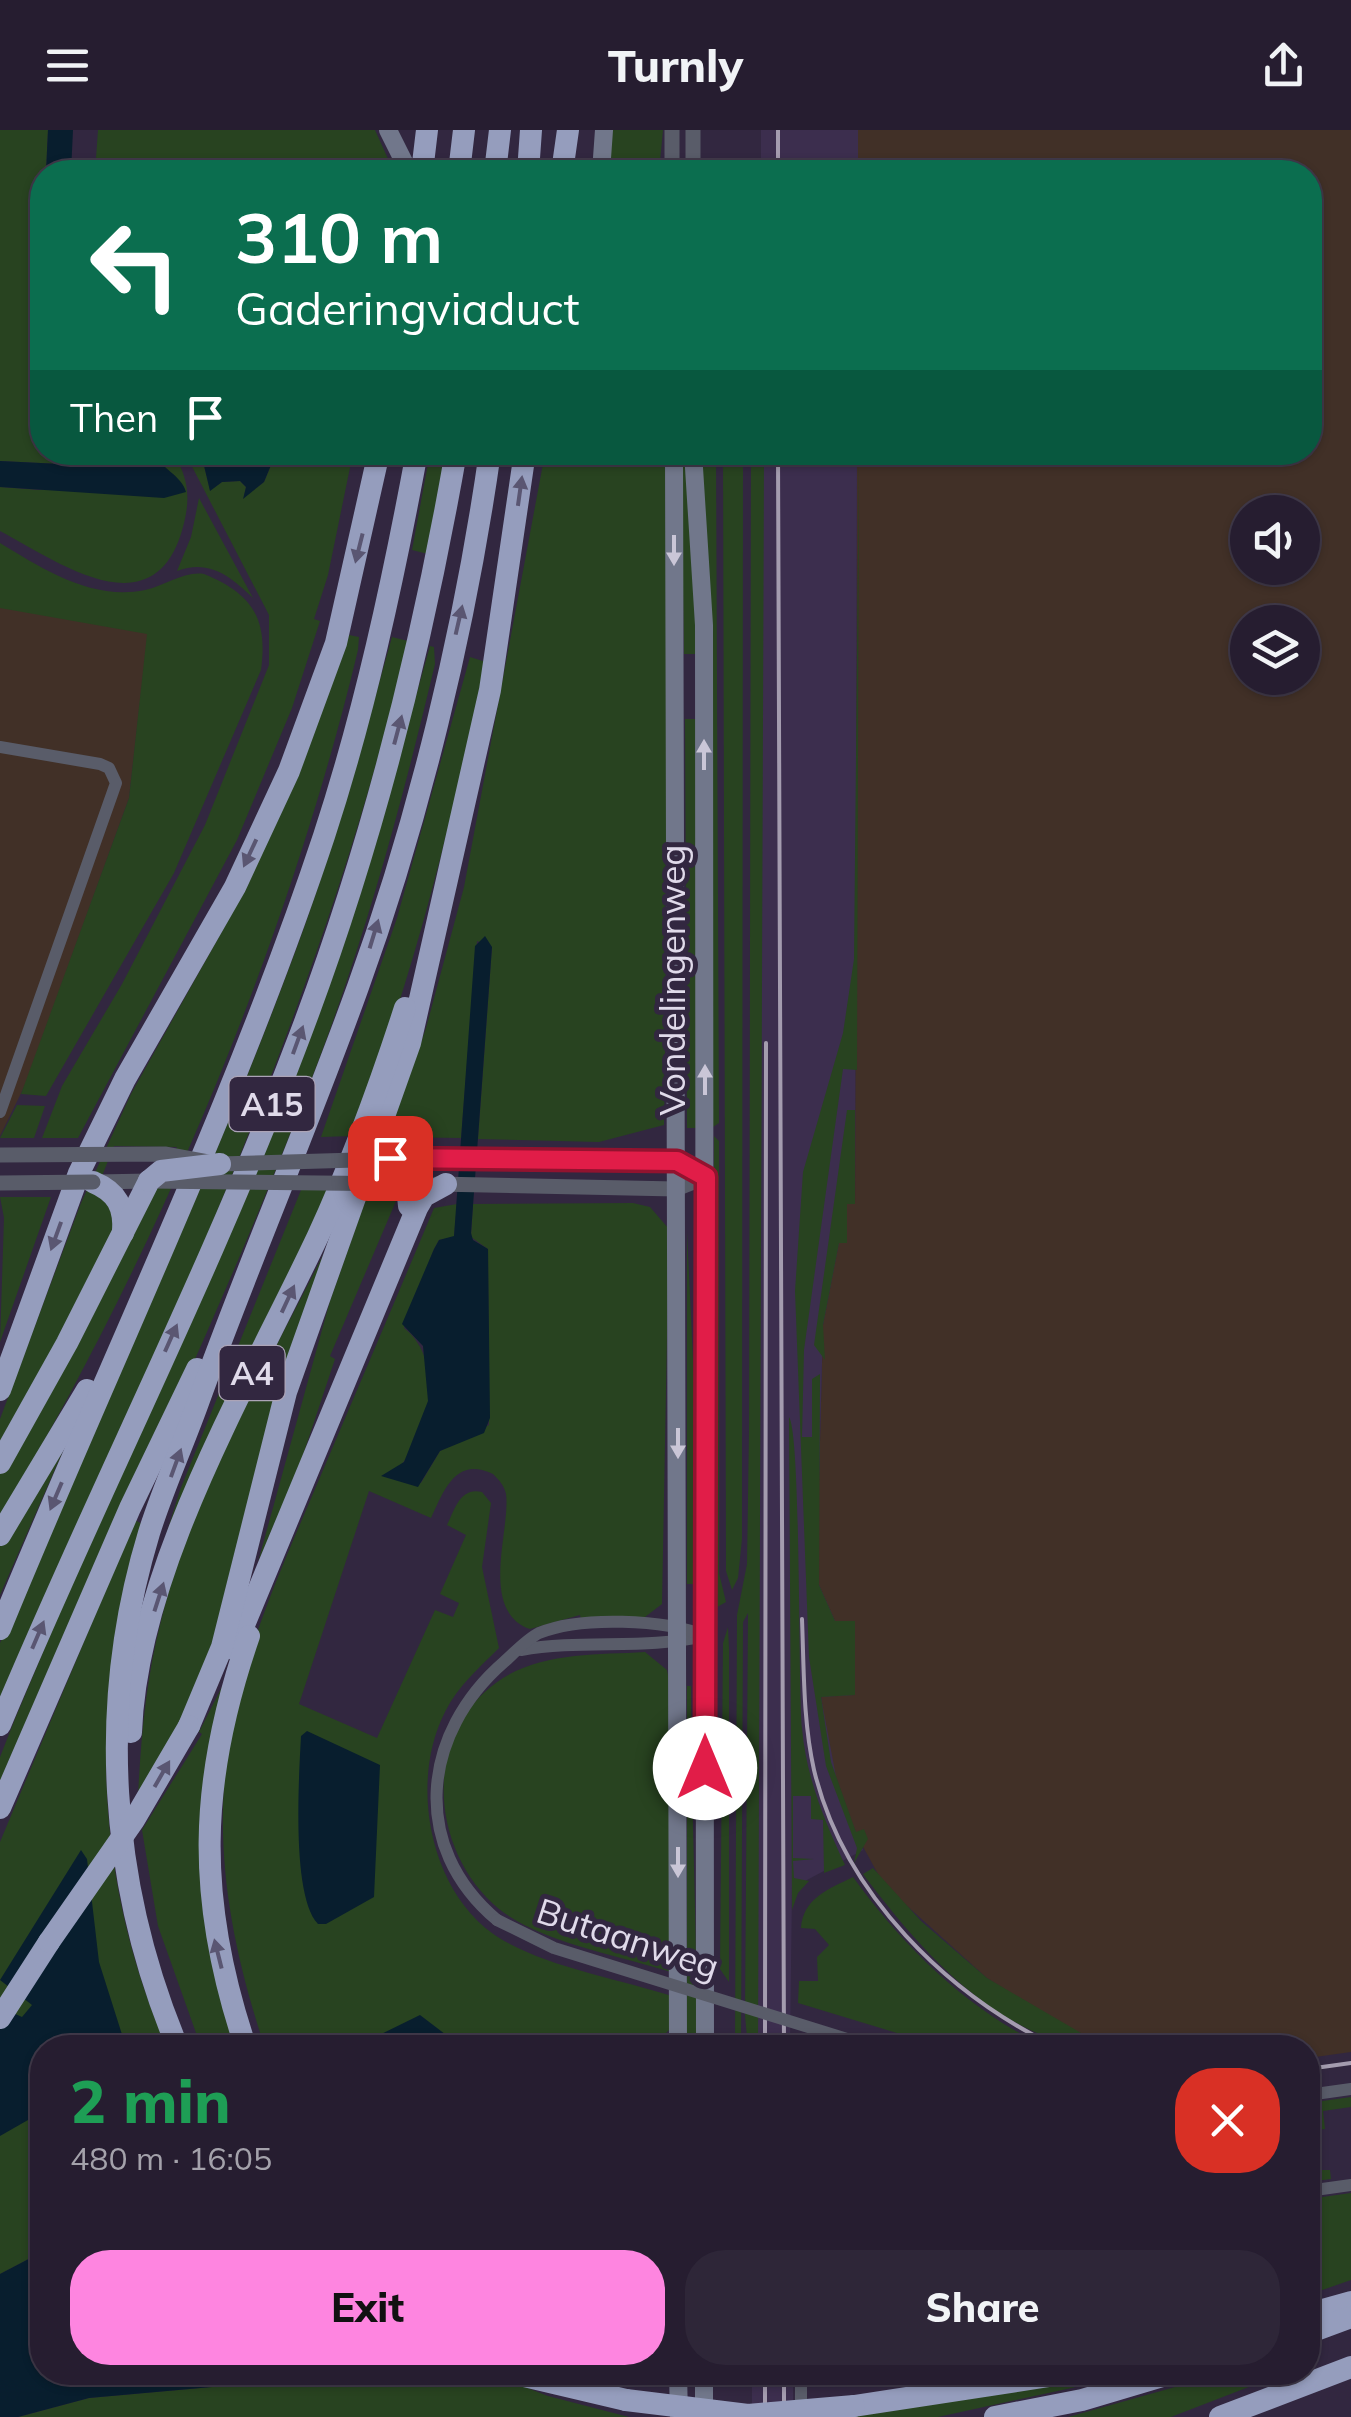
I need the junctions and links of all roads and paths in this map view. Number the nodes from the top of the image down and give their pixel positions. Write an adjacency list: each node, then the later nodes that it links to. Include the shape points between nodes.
1 (388, 130): 9 (main road)
2 (464, 130): 10 (highway)
3 (500, 130): 11 (highway)
4 (532, 130): 12 (highway)
5 (568, 130): 13 (highway)
6 (604, 130): 14 (main road)
7 (672, 130): 15 (street)
8 (693, 130): 16 (street)
9 (404, 160)
10 (460, 160)
11 (496, 160)
12 (529, 160)
13 (564, 160)
14 (601, 160)
15 (672, 160)
16 (693, 160)
17 (376, 465): 43 (highway, one-way to 43, via 336,642 288,771 235,886 79,1173)
18 (414, 465): 42 (highway, A15, via 377,646 325,832 225,1101)
19 (453, 465): 52 (highway, A15, one-way to 19, via 300,1034 364,854 409,690)
20 (488, 465): 41 (highway, A15, one-way to 20, via 359,986 413,806)
21 (523, 465): 25 (highway, one-way to 21, via 493,674)
22 (674, 465): 30 (main road, Vondelingenweg, one-way to 30)
23 (694, 465): 32 (main road, Vondelingenweg, one-way to 23, via 704,625)
24 (0, 748): 26 (street, via 100,764 116,782)
25 (461, 828): 51 (highway, via 410,1044 286,1392 231,1618); 54 (highway, A4, one-way to 25, via 129,1800 144,1642 180,1530 320,1230 383,1075)
26 (3, 1097): 27 (street)
27 (0, 1112)
28 (0, 1156): 31 (street, bridge, via 166,1154)
29 (390, 1158): 30 (street); 31 (street, bridge); 36 (highway, bridge)
30 (677, 1161): 32 (street); 38 (main road, Vondelingenweg)
31 (220, 1164): 33 (highway, bridge, via 161,1171)
32 (706, 1177): 38 (street); 49 (main road, Vondelingenweg)
33 (148, 1181): 35 (street); 36 (street, bridge); 40 (highway)
34 (0, 1182): 35 (street, bridge)
35 (93, 1182): 40 (highway, via 123,1208)
36 (408, 1184): 37 (street); 39 (highway, A4)
37 (446, 1184): 38 (street); 39 (highway, A4, via 424,1196)
38 (676, 1189): 48 (main road, Vondelingenweg, one-way to 48)
39 (408, 1230): 45 (highway, A4)
40 (122, 1236): 44 (highway)
41 (252, 1253): 53 (highway, A15, via 130,1508); 54 (highway, A4, one-way to 41, via 124,1871 115,1764 124,1647 150,1532)
42 (134, 1309): 46 (highway, A15); 47 (highway, A15, one-way to 47)
43 (0, 1390)
44 (0, 1462)
45 (291, 1509): 51 (highway, via 229,1659); 57 (highway, A4, one-way to 45, via 214,1935 210,1808 228,1703)
46 (0, 1535)
47 (0, 1630)
48 (678, 1633): 49 (street, Butaanweg); 50 (street, Butaanweg); 50 (street, Butaanweg, via 579,1624); 58 (main road, Vondelingenweg, one-way to 58)
49 (704, 1636): 59 (main road, Vondelingenweg)
50 (535, 1642): 60 (street, Butaanweg, bridge, via 481,1682 455,1716 441,1750 440,1831 473,1896 497,1920 554,1948)
51 (194, 1717): 55 (highway, one-way to 51, bridge, via 134,1820)
52 (0, 1725)
53 (0, 1808)
54 (138, 1936): 56 (highway, A4)
55 (0, 2018)
56 (173, 2035)
57 (242, 2035)
58 (678, 2035)
59 (704, 2035)
60 (834, 2035)
61 (1351, 2089): 62 (street)
62 (1320, 2093)
63 (1351, 2185): 64 (street)
64 (1320, 2189)
65 (1351, 2302): 66 (highway)
66 (1320, 2311)
67 (1351, 2317): 68 (highway)
68 (1320, 2329)
69 (1351, 2368): 70 (highway)
70 (1320, 2380)
71 (563, 2385): 79 (highway)
72 (577, 2385): 79 (highway)
73 (678, 2385): 80 (main road)
74 (704, 2385): 81 (main road)
75 (801, 2385): 82 (street)
76 (990, 2385): 79 (highway, bridge, via 748,2416)
77 (1132, 2385): 83 (highway)
78 (1306, 2385): 84 (highway)
79 (588, 2391)
80 (678, 2417)
81 (704, 2417)
82 (800, 2417)
83 (994, 2417)
84 (1220, 2417)

